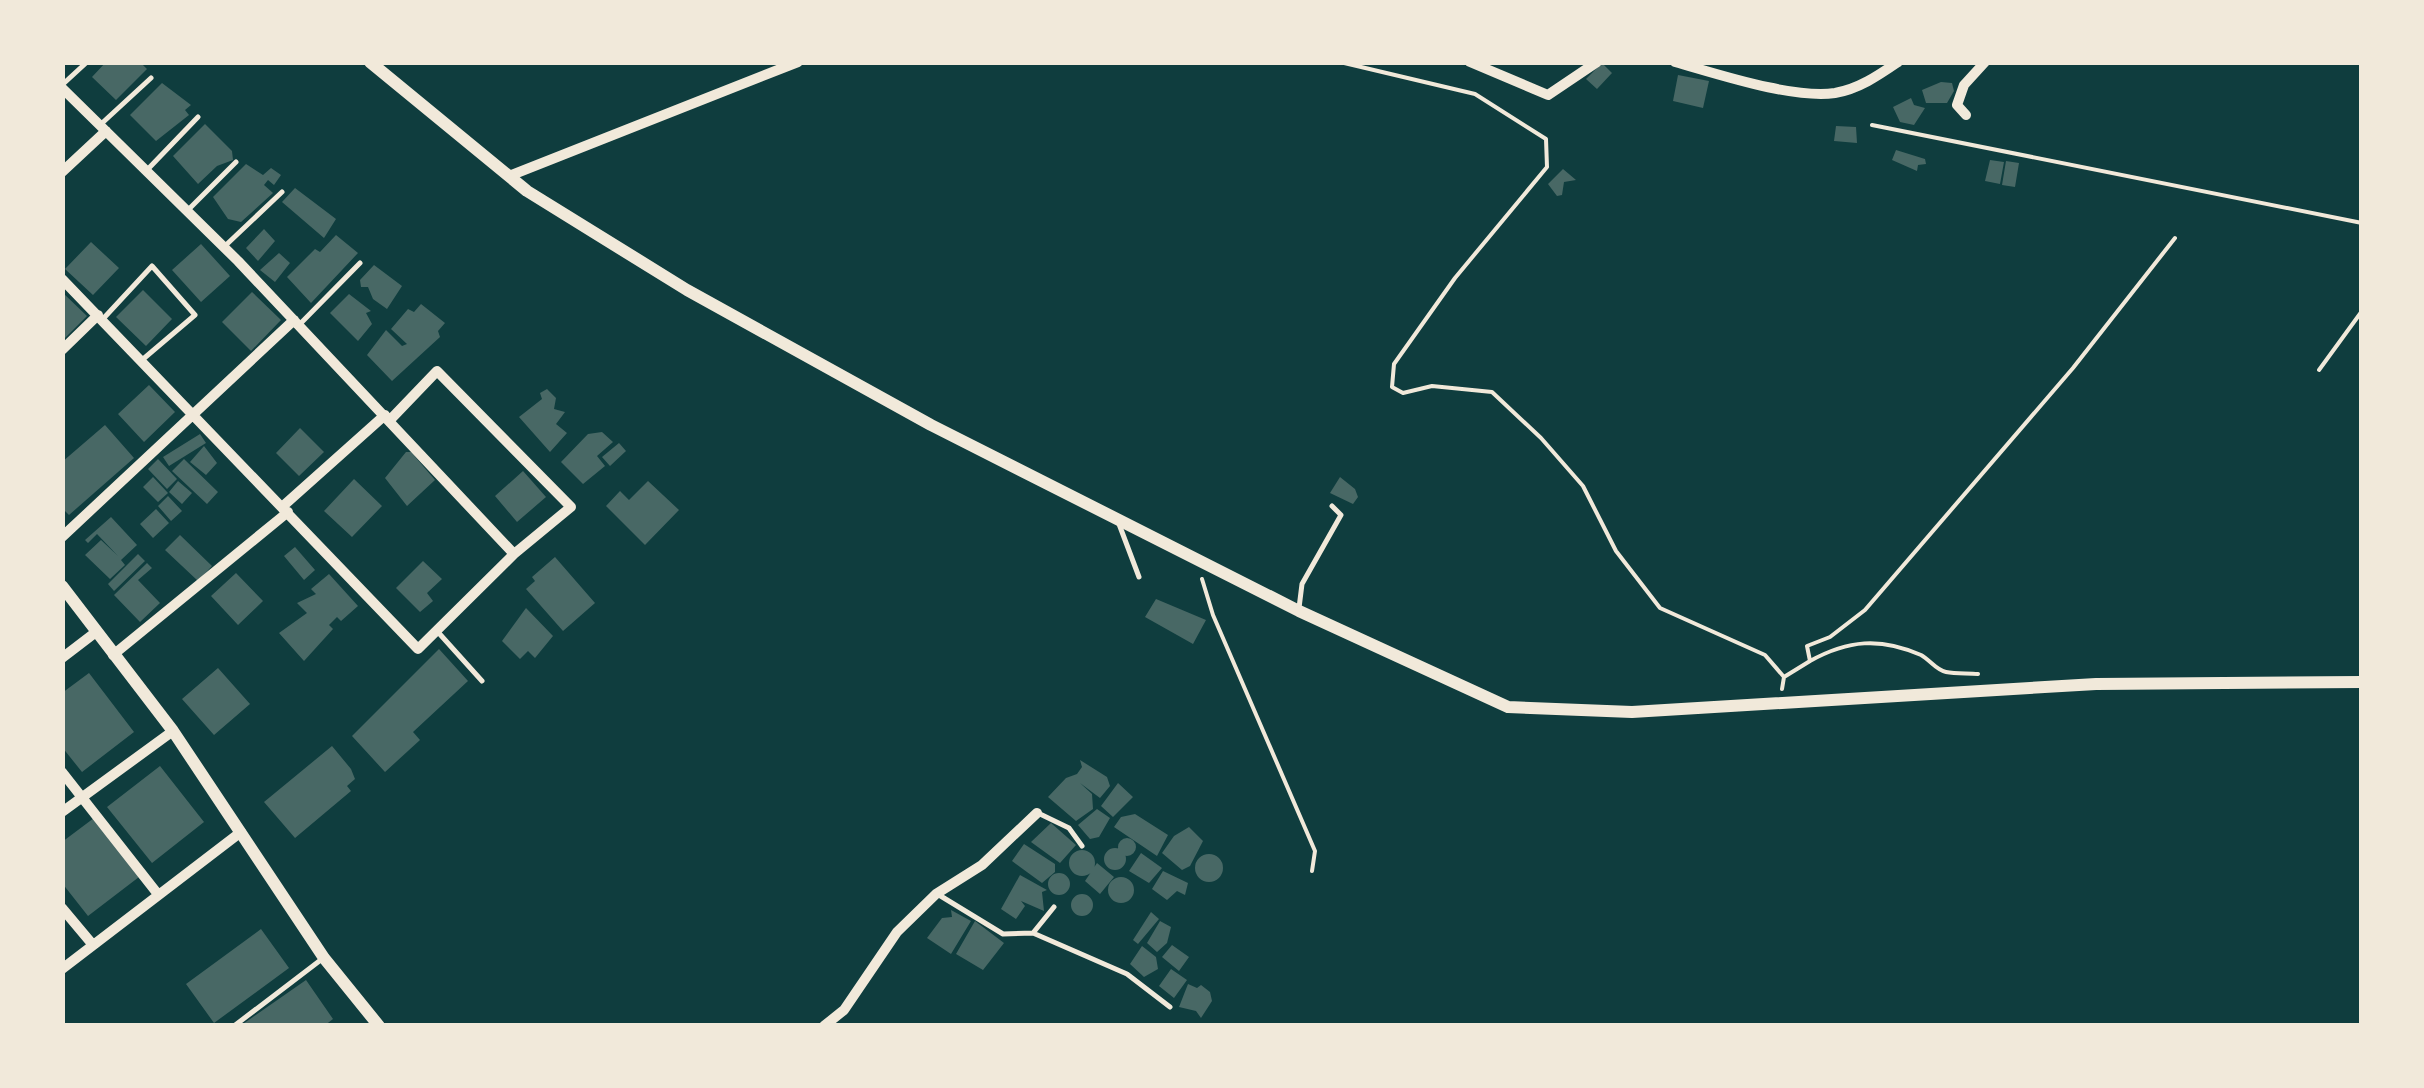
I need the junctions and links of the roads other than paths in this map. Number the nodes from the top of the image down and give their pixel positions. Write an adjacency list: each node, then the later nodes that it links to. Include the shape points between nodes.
1 (87, 62): 10 (lane)
2 (370, 62): 17 (street)
3 (798, 62): 17 (street)
4 (1470, 62): 5 (street, via 1548,95)
5 (1597, 62)
6 (1675, 62): 7 (street, via 1835,93)
7 (1898, 62)
8 (1985, 62): 11 (street, via 1964,85 1957,105)
9 (151, 78): 13 (lane)
10 (62, 86): 13 (street)
11 (1966, 115)
12 (198, 117): 15 (lane)
13 (103, 128): 15 (street); 16 (street)
14 (236, 162): 19 (lane)
15 (146, 171): 19 (street)
16 (62, 172)
17 (509, 176): 31 (street, via 687,290 931,425)
18 (282, 192): 20 (lane)
19 (187, 211): 20 (street)
20 (224, 248): 24 (street)
21 (360, 263): 24 (lane)
22 (62, 279): 23 (street)
23 (100, 318): 25 (street); 26 (street); 26 (lane, via 152,266 195,314)
24 (297, 323): 27 (street); 28 (street)
25 (62, 350)
26 (141, 361): 27 (street)
27 (193, 415): 30 (street); 32 (street)
28 (387, 417): 30 (street); 33 (street); 33 (street, via 438,371 571,506)
29 (1332, 506): 36 (lane, via 1341,515 1302,584)
30 (285, 510): 38 (street, via 418,650); 39 (street)
31 (1116, 516): 34 (lane); 36 (street)
32 (62, 537)
33 (514, 554): 38 (street)
34 (1139, 577)
35 (62, 586): 37 (street)
36 (1299, 611): 42 (street, via 1508,707 1632,712 2096,684)
37 (96, 632): 39 (street); 40 (street)
38 (437, 632): 41 (lane)
39 (113, 656): 43 (street)
40 (62, 658)
41 (482, 681)
42 (2362, 682)
43 (174, 731): 45 (street); 48 (street)
44 (62, 772): 45 (street)
45 (82, 798): 46 (street); 50 (street)
46 (62, 812)
47 (1037, 812): 49 (lane, via 1069,828); 51 (street, via 982,865)
48 (240, 832): 50 (street); 56 (street)
49 (1082, 846)
50 (158, 893): 55 (street)
51 (936, 894): 54 (lane, via 1003,934); 61 (street, via 897,932 844,1010)
52 (1054, 906): 54 (lane)
53 (62, 908): 55 (street)
54 (1033, 932): 58 (lane, via 1105,962)
55 (92, 945): 57 (street)
56 (324, 958): 59 (street); 60 (lane)
57 (62, 969)
58 (1170, 1006)
59 (377, 1025)
60 (234, 1026)
61 (824, 1026)

